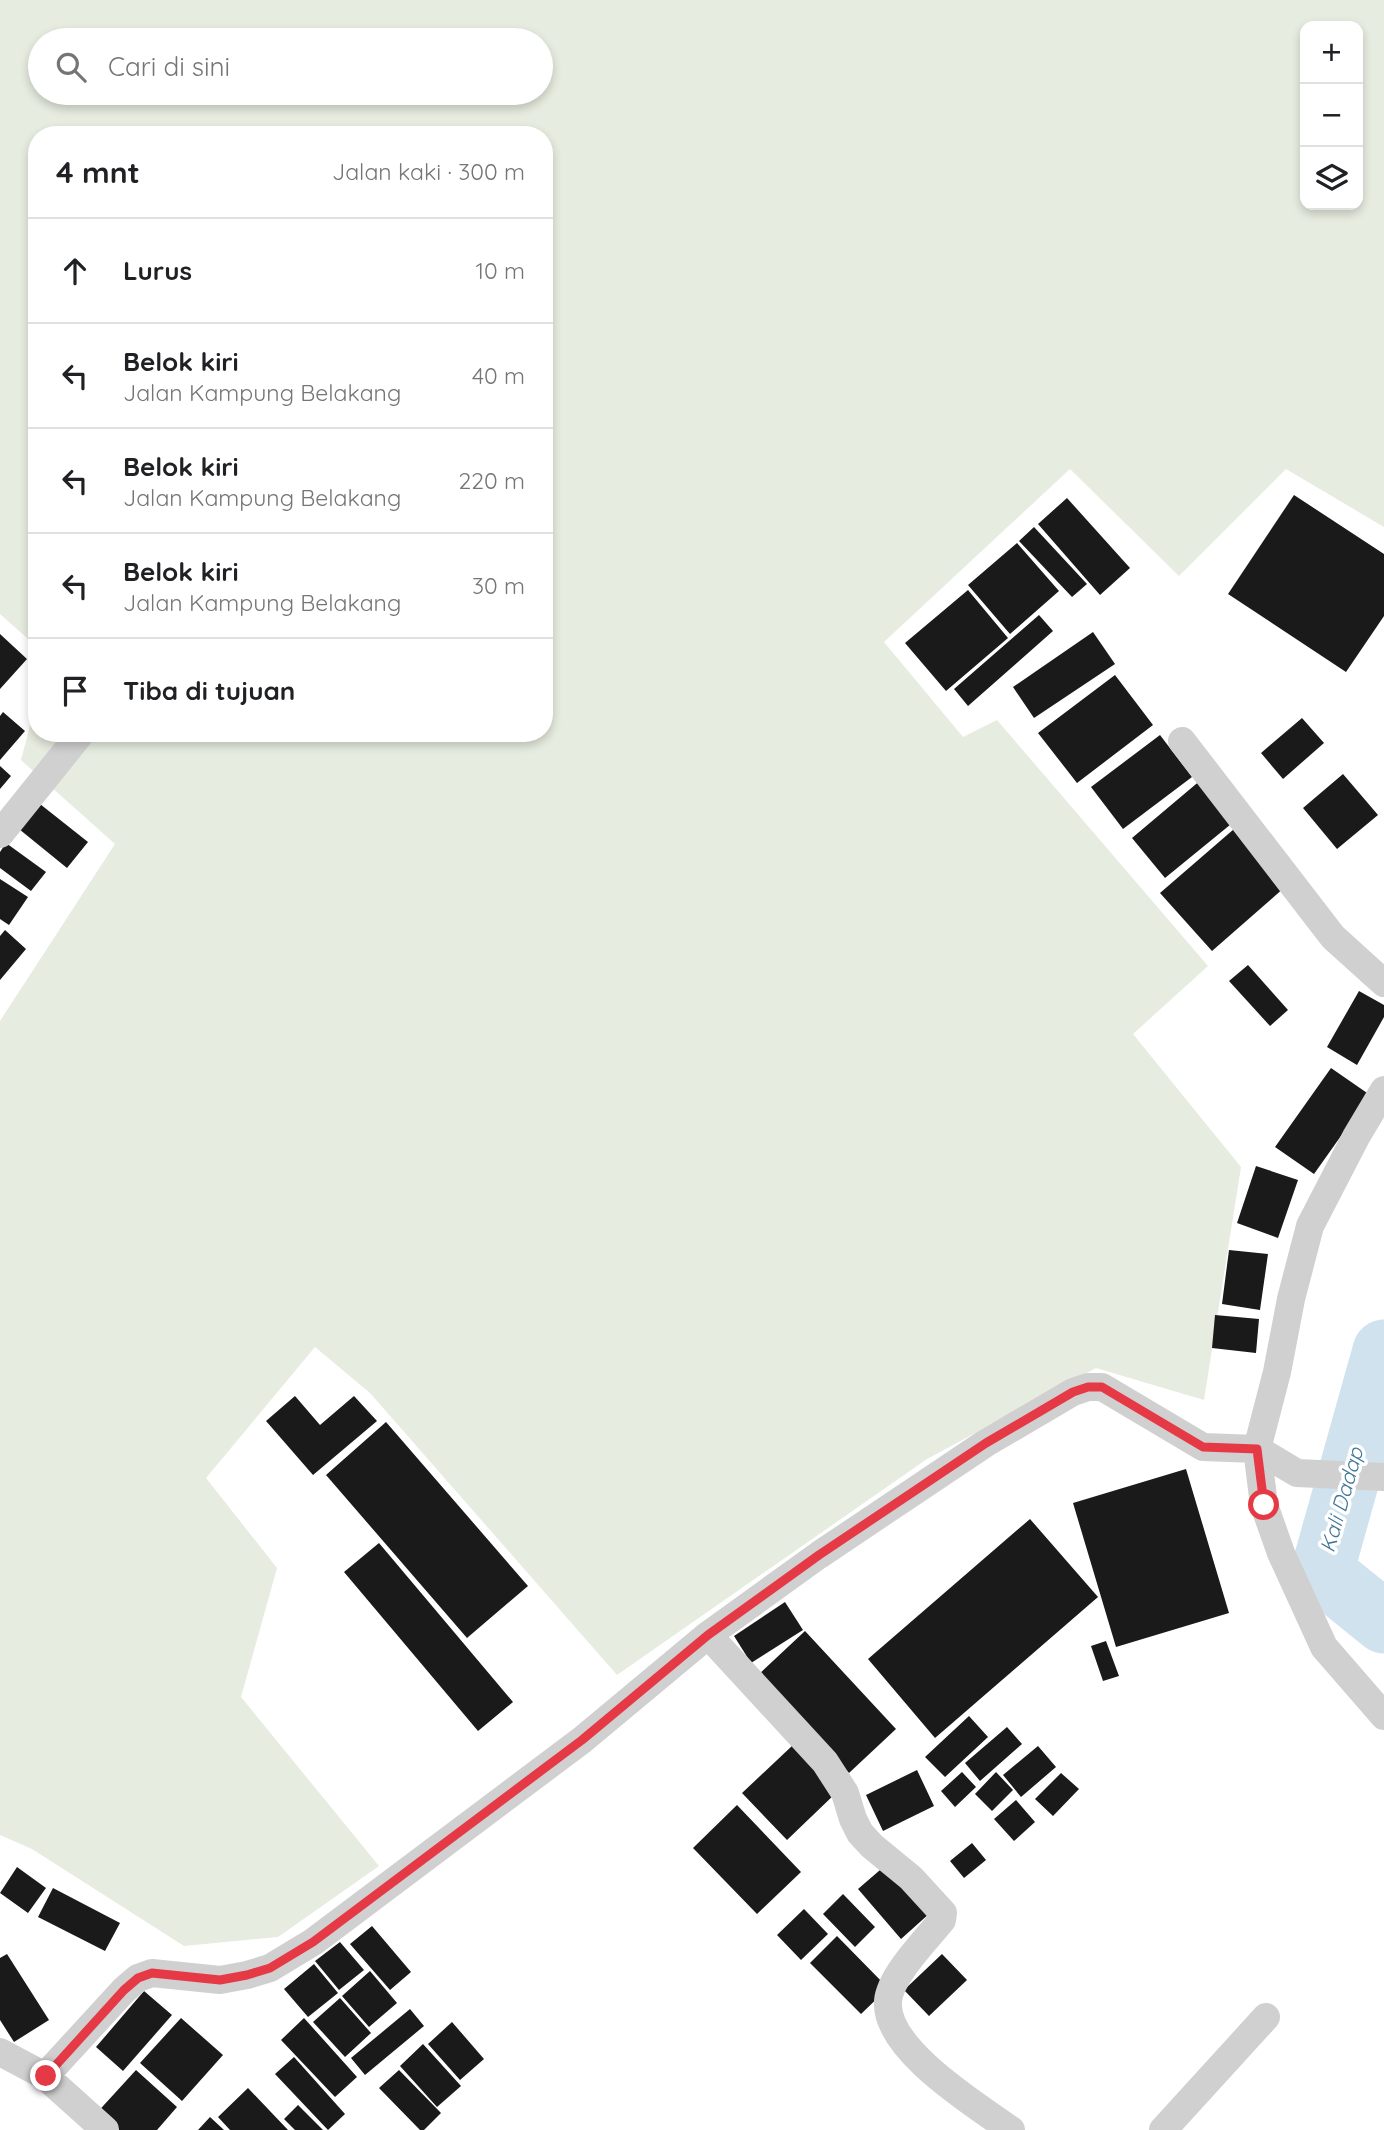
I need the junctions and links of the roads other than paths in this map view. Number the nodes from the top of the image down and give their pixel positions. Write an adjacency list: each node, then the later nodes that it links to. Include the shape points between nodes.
1 (1182, 741): 4 (street, via 1333,937)
2 (74, 742): 3 (street)
3 (0, 834)
4 (1384, 983)
5 (1384, 1090): 6 (street, via 1310,1226)
6 (1257, 1449): 7 (street, via 1297,1474); 8 (street, via 1203,1447 1102,1387 1080,1390 975,1451); 9 (street, via 1264,1505 1324,1647)
7 (1384, 1477)
8 (708, 1635): 12 (street, via 582,1740 313,1942 270,1968 247,1975 220,1980 152,1973 138,1978); 14 (street, via 825,1762 845,1793 860,1833 943,1913 896,1979 888,2000 890,2014 902,2041 932,2073)
9 (1384, 1716)
10 (1266, 2017): 15 (street)
11 (0, 2052): 12 (street)
12 (46, 2076): 13 (street)
13 (105, 2130)
14 (1011, 2130)
15 (1163, 2130)

